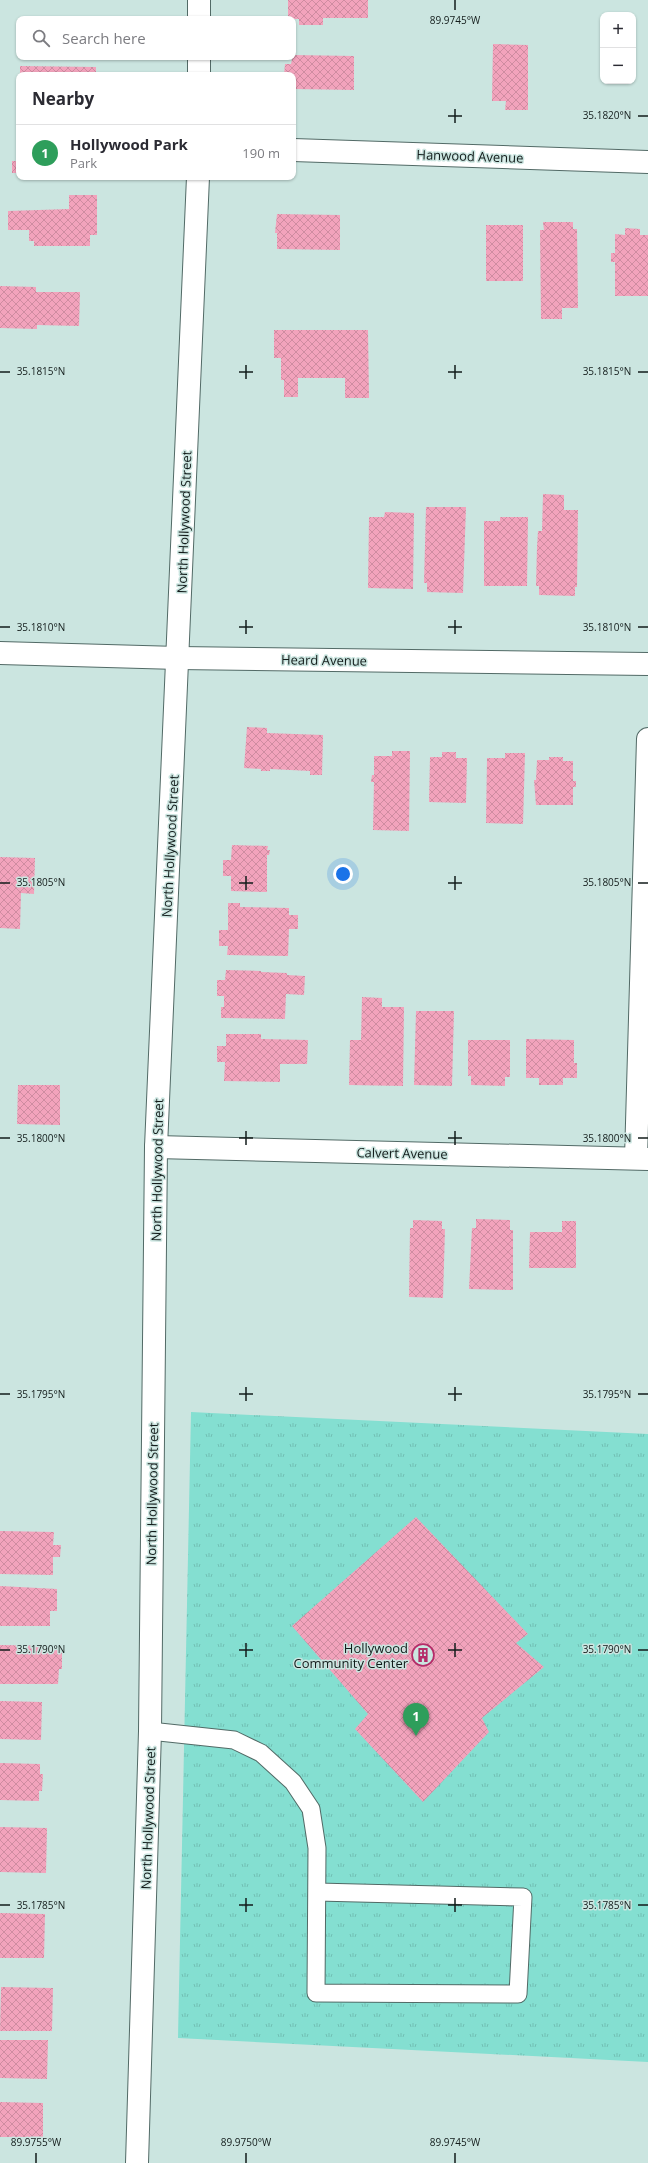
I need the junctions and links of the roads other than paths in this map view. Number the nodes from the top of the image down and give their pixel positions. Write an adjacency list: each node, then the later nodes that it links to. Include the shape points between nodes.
1 (199, 0): 2 (main road)
2 (199, 16)
3 (199, 60): 4 (main road)
4 (199, 72)
5 (296, 150): 6 (main road, Hanwood Avenue)
6 (648, 162)
7 (198, 180): 9 (main road, North Hollywood Street)
8 (0, 653): 9 (main road, Heard Avenue)
9 (178, 658): 10 (main road, Heard Avenue); 12 (main road, North Hollywood Street)
10 (648, 664)
11 (648, 739): 13 (main road)
12 (156, 1147): 13 (main road, Calvert Avenue); 14 (main road, North Hollywood Street)
13 (642, 1158)
14 (150, 1732): 15 (lane, via 234,1740 262,1754 293,1782 311,1809 317,1848); 16 (main road, North Hollywood Street)
15 (317, 1892): 15 (lane, via 316,1993 518,1994 523,1897)
16 (137, 2163)

